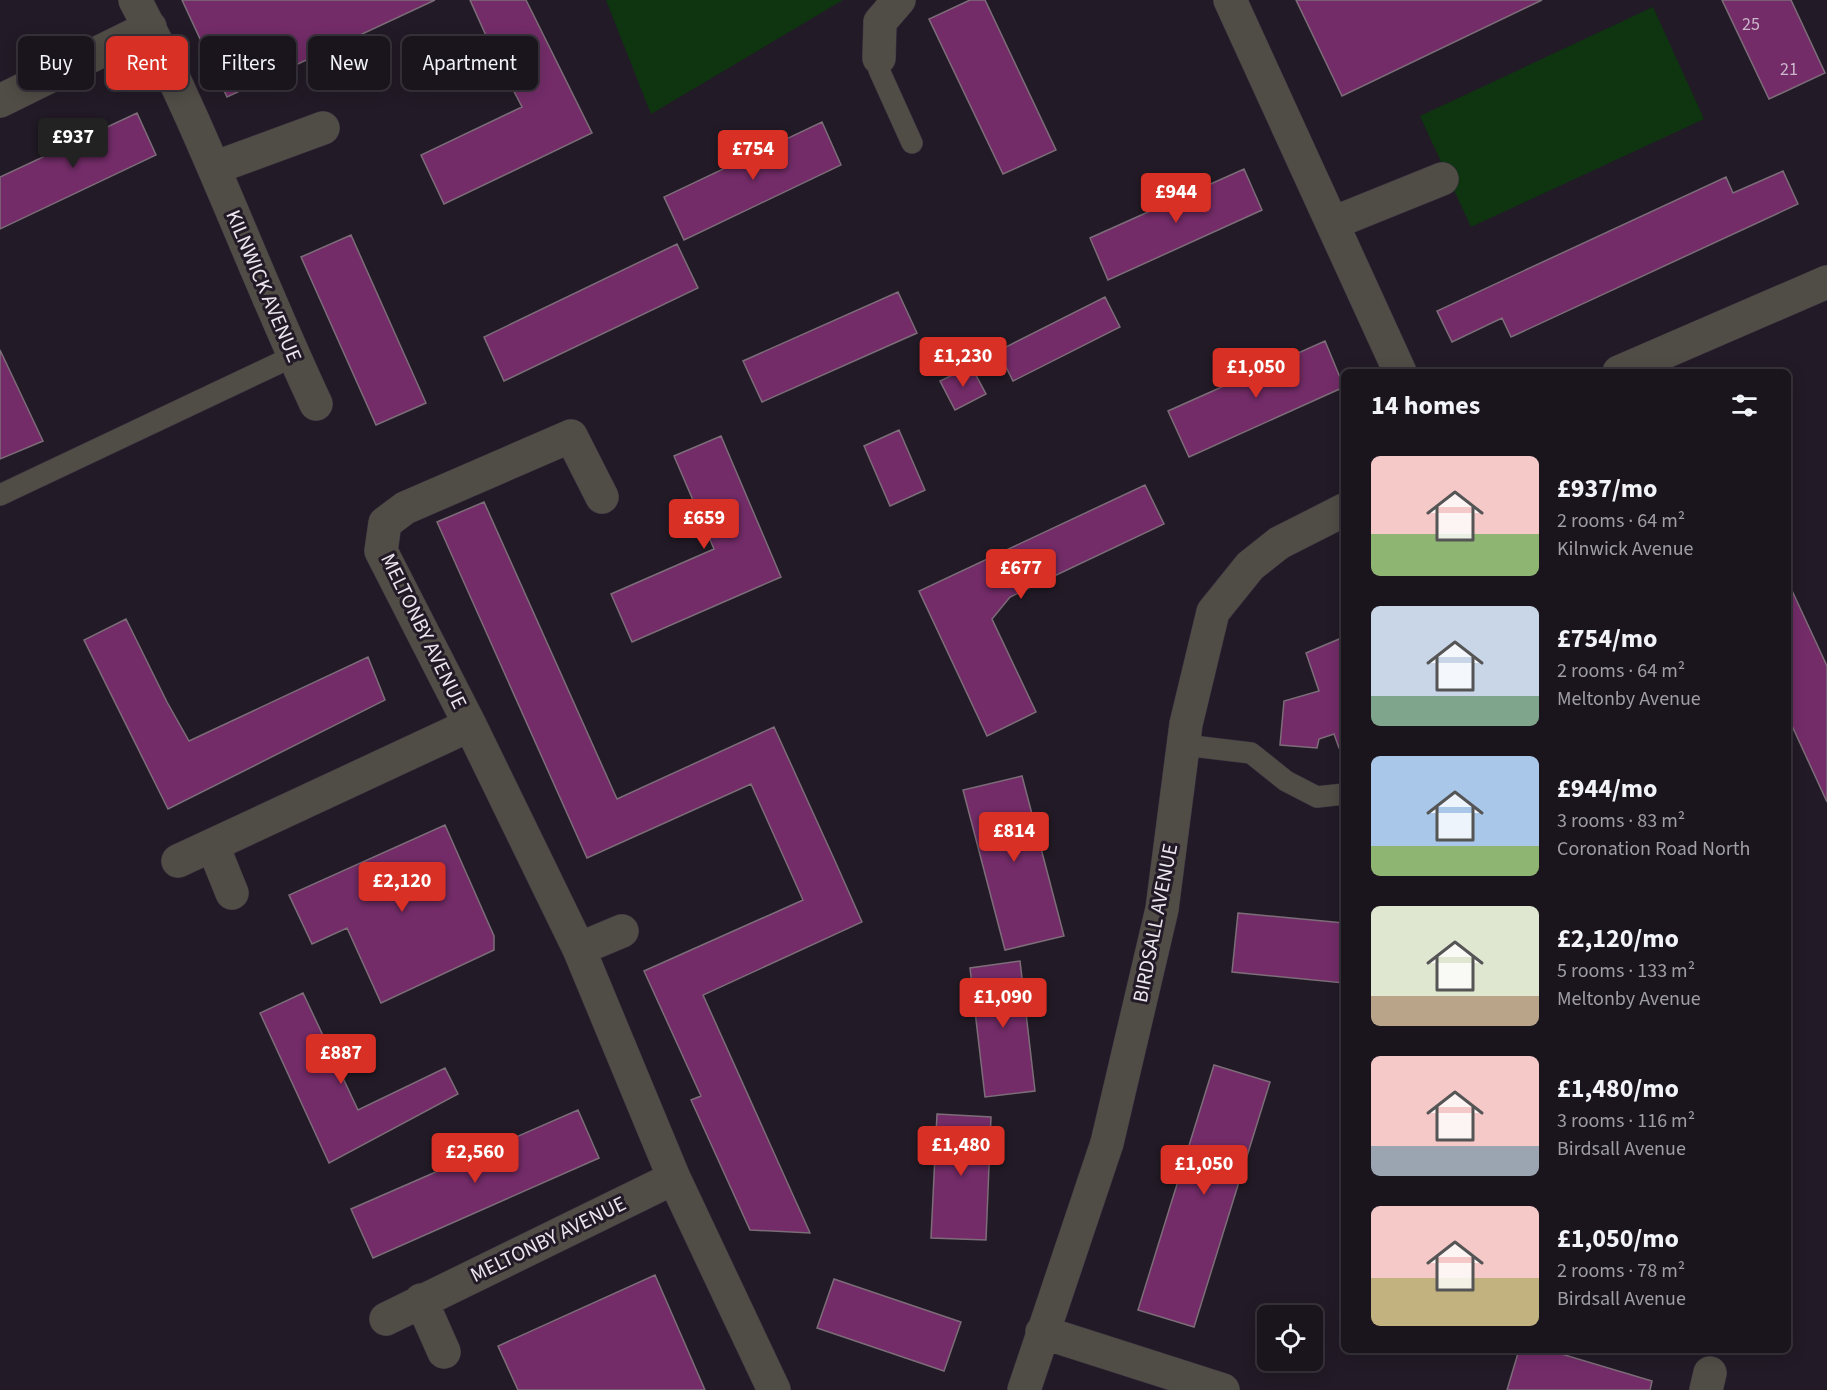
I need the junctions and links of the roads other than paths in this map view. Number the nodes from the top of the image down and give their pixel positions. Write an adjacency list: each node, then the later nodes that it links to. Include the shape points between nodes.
1 (899, 0): 4 (street, via 880,22)
2 (1230, 0): 10 (street)
3 (142, 14): 5 (street, KILNWICK AVENUE); 8 (street, KILNWICK AVENUE)
4 (879, 58): 7 (lane, via 879,70)
5 (0, 101)
6 (323, 129): 8 (street)
7 (912, 143)
8 (214, 168): 12 (street, KILNWICK AVENUE)
9 (1442, 178): 10 (street)
10 (1333, 223): 13 (street)
11 (1827, 282): 14 (street)
12 (294, 356): 15 (street, KILNWICK AVENUE); 16 (lane)
13 (1399, 369)
14 (1626, 369)
15 (316, 404)
16 (0, 495)
17 (602, 497): 19 (street, MELTONBY AVENUE, via 571,436 405,508 385,523 381,551)
18 (1341, 512): 20 (street, BIRDSALL AVENUE, via 1279,543 1250,566 1213,612)
19 (470, 725): 22 (street, MELTONBY AVENUE); 26 (street, MELTONBY AVENUE)
20 (1184, 745): 21 (lane, via 1251,753 1286,782 1317,797); 30 (street, BIRDSALL AVENUE, via 1162,909 1107,1143)
21 (1341, 794)
22 (213, 846): 23 (street, MELTONBY AVENUE); 24 (street)
23 (178, 861)
24 (232, 893)
25 (622, 931): 26 (street)
26 (579, 949): 27 (street, MELTONBY AVENUE)
27 (675, 1178): 28 (street, MELTONBY AVENUE); 32 (street, MELTONBY AVENUE)
28 (422, 1300): 29 (street, MELTONBY AVENUE); 31 (street)
29 (386, 1319)
30 (1042, 1332): 33 (street, BIRDSALL AVENUE); 34 (street)
31 (444, 1352)
32 (774, 1390)
33 (1024, 1390)
34 (1223, 1390)

